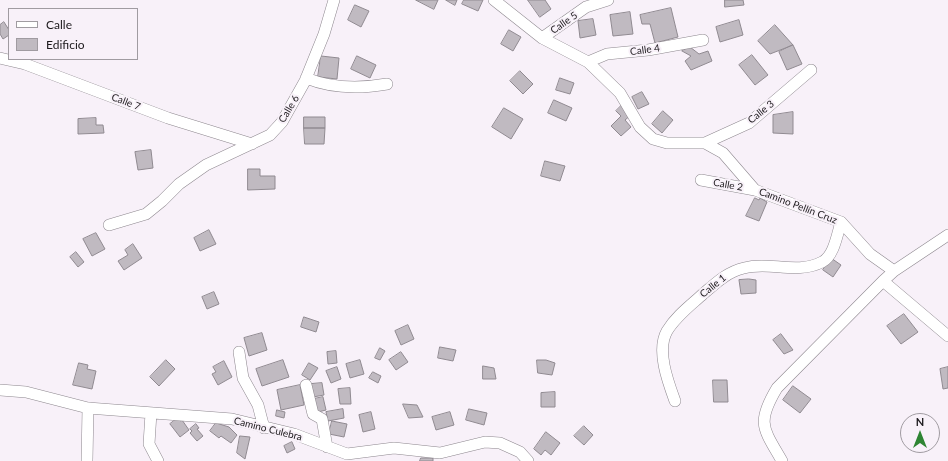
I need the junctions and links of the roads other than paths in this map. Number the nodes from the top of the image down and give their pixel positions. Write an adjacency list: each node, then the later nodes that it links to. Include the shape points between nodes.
1 (334, 0): 9 (street, Calle 6, via 324,34)
2 (494, 0): 4 (street, Camino Pellín Cruz)
3 (608, 0): 4 (street, Calle 5, via 586,7)
4 (542, 38): 7 (street, Camino Pellín Cruz)
5 (703, 40): 7 (street, Calle 4, via 607,54)
6 (8, 60): 12 (street, Calle 7, via 168,118)
7 (588, 62): 11 (street, Camino Pellín Cruz, via 620,93 640,127 653,139 667,143)
8 (811, 70): 11 (street, Calle 3, via 748,123)
9 (306, 78): 10 (street, via 344,88); 12 (street, Calle 6, via 282,122 270,135)
10 (387, 84)
11 (705, 143): 14 (street, Camino Pellín Cruz, via 723,153)
12 (252, 144): 16 (street, Calle 6, via 206,165 179,184 146,214)
13 (701, 180): 14 (street, Calle 2)
14 (755, 190): 15 (street, Camino Pellín Cruz)
15 (841, 222): 18 (street, Camino Pellín Cruz, via 870,254); 24 (street, Calle 1, via 831,251 822,262 802,268 758,266 733,271 682,312 667,332 663,347 666,378)
16 (109, 225)
17 (948, 235): 18 (street)
18 (894, 272): 19 (street)
19 (883, 281): 20 (street); 32 (street, via 777,388 766,406 763,420 767,435)
20 (948, 336)
21 (239, 352): 27 (street, via 244,378 258,405)
22 (306, 385): 28 (street, via 313,414 322,419)
23 (0, 390): 25 (street, Camino Culebra, via 26,392)
24 (676, 401)
25 (88, 408): 26 (street, Camino Culebra); 29 (street)
26 (151, 413): 27 (street, Camino Culebra, via 232,419); 30 (street, via 149,444)
27 (264, 428): 28 (street, Camino Culebra, via 294,434)
28 (327, 447): 31 (street, Camino Culebra, via 347,454 394,448 440,453 485,442 500,443 520,452)
29 (87, 461)
30 (158, 461)
31 (528, 461)
32 (782, 461)

